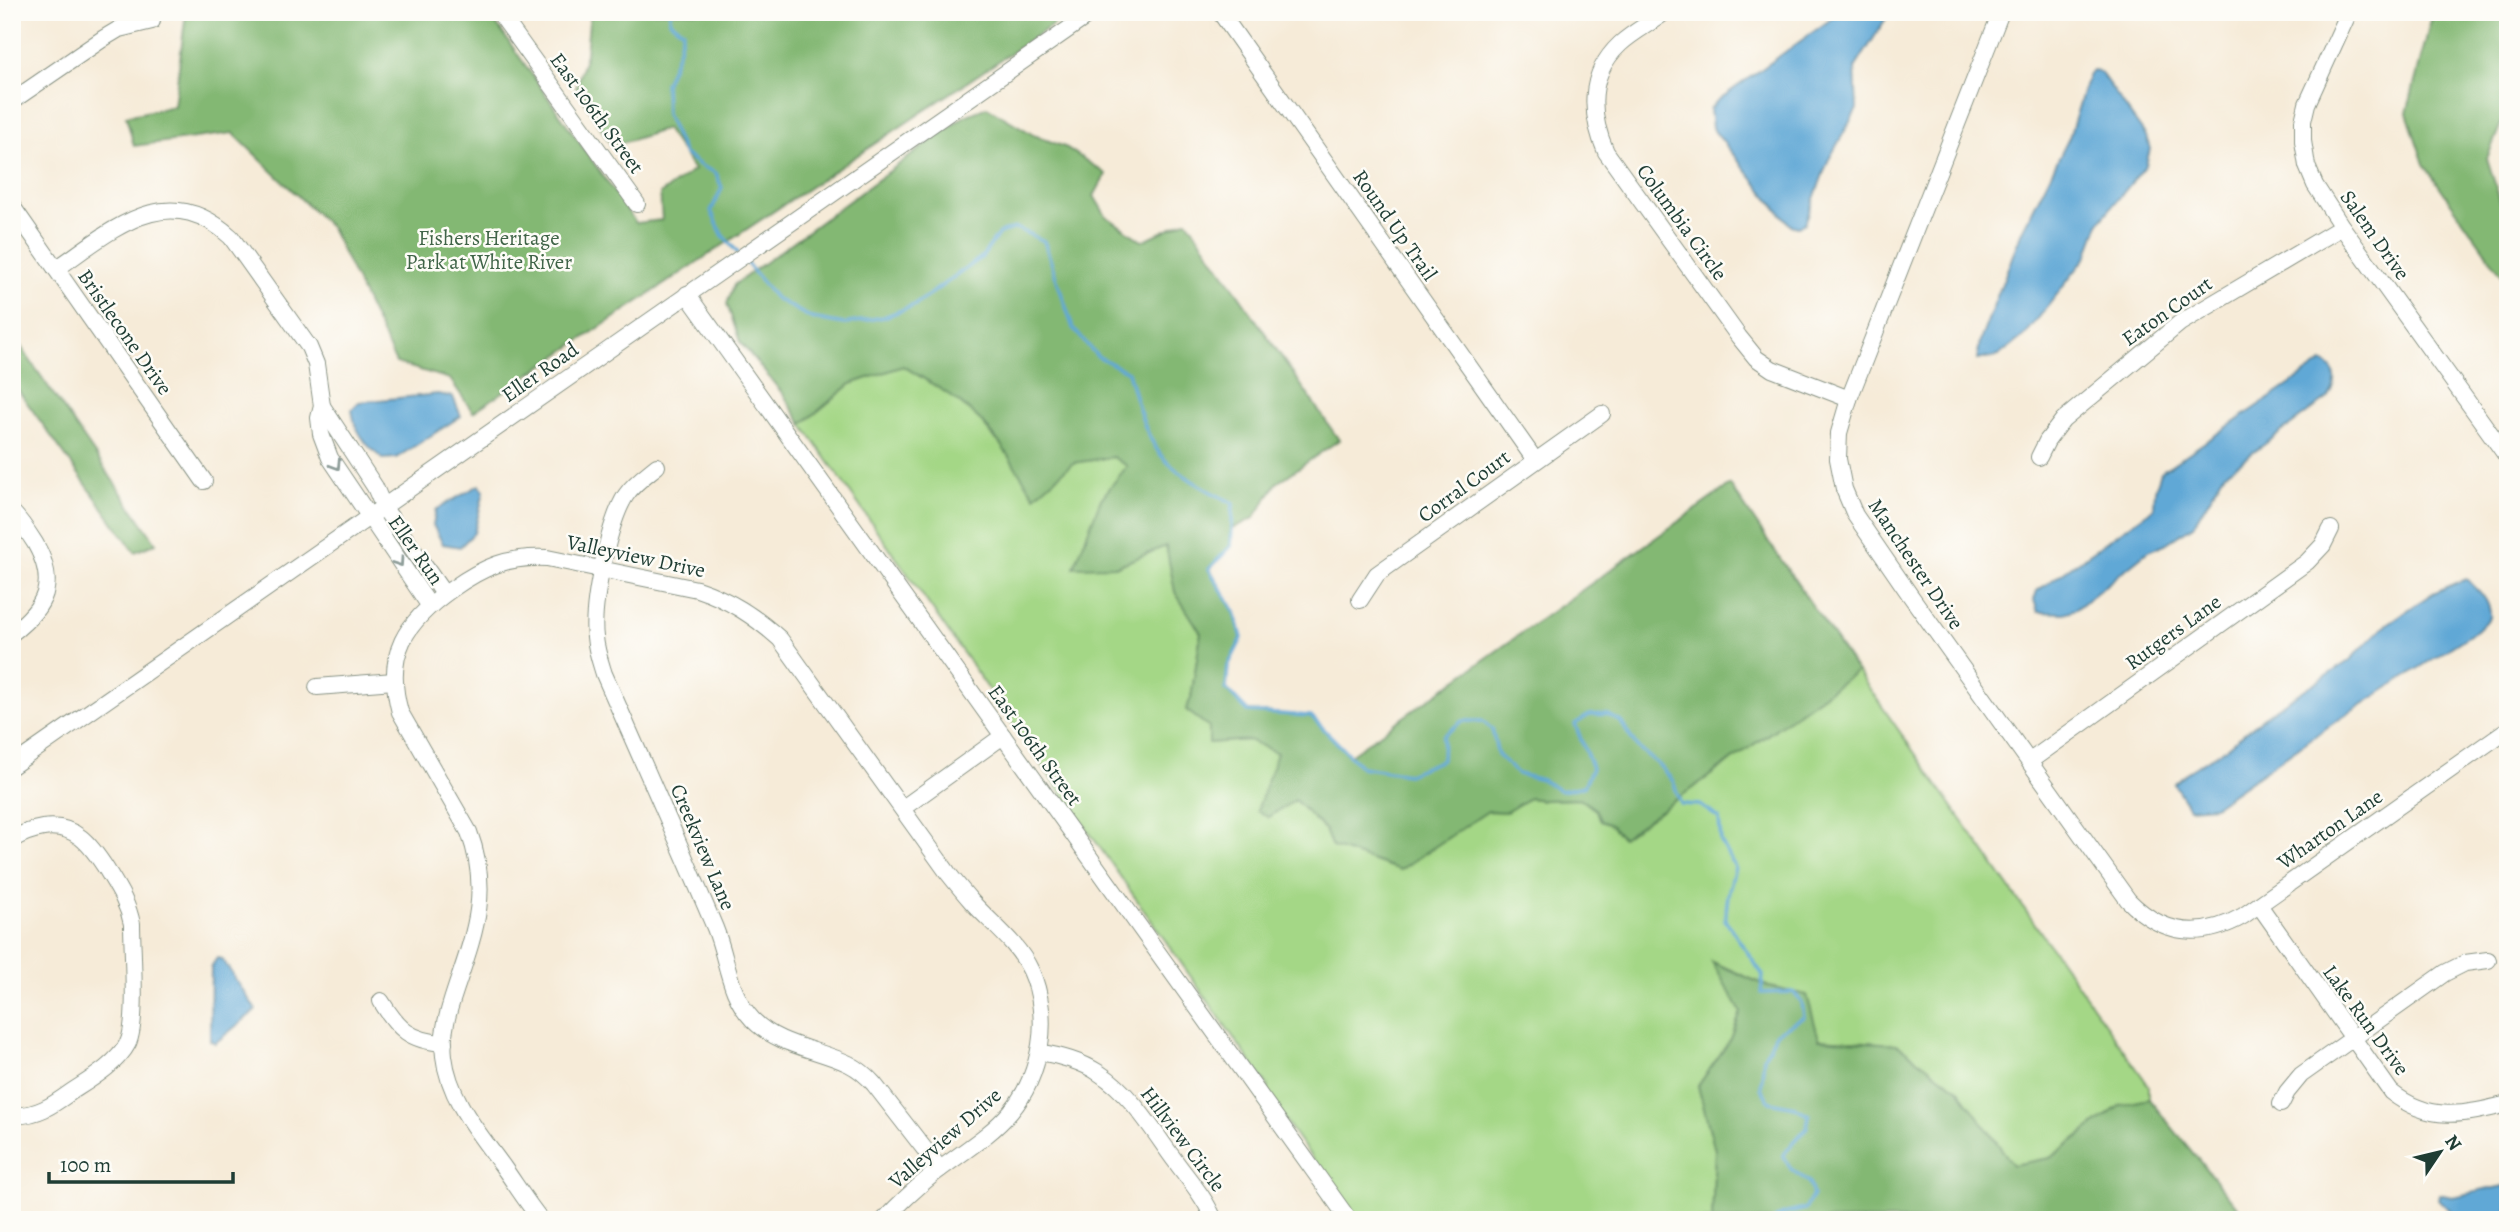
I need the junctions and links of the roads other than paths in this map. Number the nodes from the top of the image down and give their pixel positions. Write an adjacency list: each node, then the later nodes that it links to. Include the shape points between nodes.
1 (499, 12): 9 (street, East 106th Street)
2 (1093, 12): 13 (street, Eller Road)
3 (1220, 12): 19 (street, Round Up Trail)
4 (1665, 12): 14 (street, Columbia Circle, via 1620,44 1597,82 1593,102 1596,129 1606,152 1756,358 1772,369)
5 (2001, 12): 14 (street, Manchester Drive)
6 (2348, 12): 11 (street, Salem Drive, via 2303,121 2307,166)
7 (152, 21): 8 (street, via 104,37)
8 (12, 101)
9 (637, 204)
10 (12, 206): 12 (street, Bristlecone Drive)
11 (2342, 227): 17 (street, Eaton Court, via 2180,323 2063,420); 18 (street, Salem Drive)
12 (56, 269): 15 (street, Eller Run, via 142,214 174,210 217,223 309,347); 21 (street, Bristlecone Drive)
13 (687, 294): 22 (street, Eller Road); 34 (street, East 106th Street)
14 (1849, 399): 35 (street, Manchester Drive, via 1839,433 1838,459 1855,515)
15 (322, 406): 22 (street, Eller Run); 24 (street, Eller Run, one-way to 24, via 321,434 330,458)
16 (1602, 414): 19 (street, Corral Court)
17 (2039, 457)
18 (2508, 458)
19 (1535, 460): 28 (street, Corral Court, via 1377,574)
20 (657, 466): 26 (street, Creekview Lane, via 624,498)
21 (205, 481)
22 (384, 508): 24 (street, Eller Road); 27 (street, Eller Run)
23 (12, 512): 30 (street, via 40,552 47,586 32,618)
24 (369, 518): 29 (street, Eller Run, one-way to 29); 36 (street, Eller Road)
25 (2332, 528): 35 (street, Rutgers Lane, via 2307,562)
26 (603, 570): 27 (street, Valleyview Drive, via 526,557 478,571); 37 (street, Valleyview Drive, via 698,589 755,616 780,639); 49 (street, Creekview Lane, via 594,618 597,654 716,931 734,993 767,1031 863,1073)
27 (444, 594): 29 (street, Valleyview Drive)
28 (1360, 600)
29 (429, 605): 31 (street, Valleyview Drive, via 401,644)
30 (12, 633)
31 (394, 681): 32 (street); 44 (street, Valleyview Drive, via 404,721 469,832 481,883 476,929 450,1006)
32 (317, 687)
33 (2508, 729): 39 (street, Wharton Lane)
34 (1003, 736): 37 (street); 53 (street, East 106th Street)
35 (2030, 761): 40 (street, Manchester Drive, via 2128,900)
36 (12, 766)
37 (903, 808): 45 (street, Valleyview Drive, via 948,873 1016,947 1031,971 1041,1013)
38 (12, 840): 48 (street, via 55,826 75,832 97,855 125,898 132,924 134,1020 117,1058 95,1076 45,1109)
39 (2259, 905): 40 (street, Wharton Lane, via 2233,922 2205,931); 43 (street, Lake Run Drive)
40 (2165, 926)
41 (2488, 960): 43 (street, via 2454,968)
42 (381, 1001): 44 (street, via 402,1031)
43 (2352, 1038): 46 (street, via 2301,1075); 47 (street, Lake Run Drive, via 2391,1092 2427,1113)
44 (444, 1043): 50 (street, Valleyview Drive, via 449,1078 463,1110)
45 (1039, 1052): 49 (street, Valleyview Drive, via 1020,1101 1002,1123); 52 (street, Hillview Circle, via 1085,1065 1129,1099)
46 (2281, 1104)
47 (2508, 1104)
48 (12, 1115)
49 (940, 1169): 51 (street, Valleyview Drive)
50 (541, 1220)
51 (884, 1220)
52 (1214, 1220)
53 (1349, 1220)

